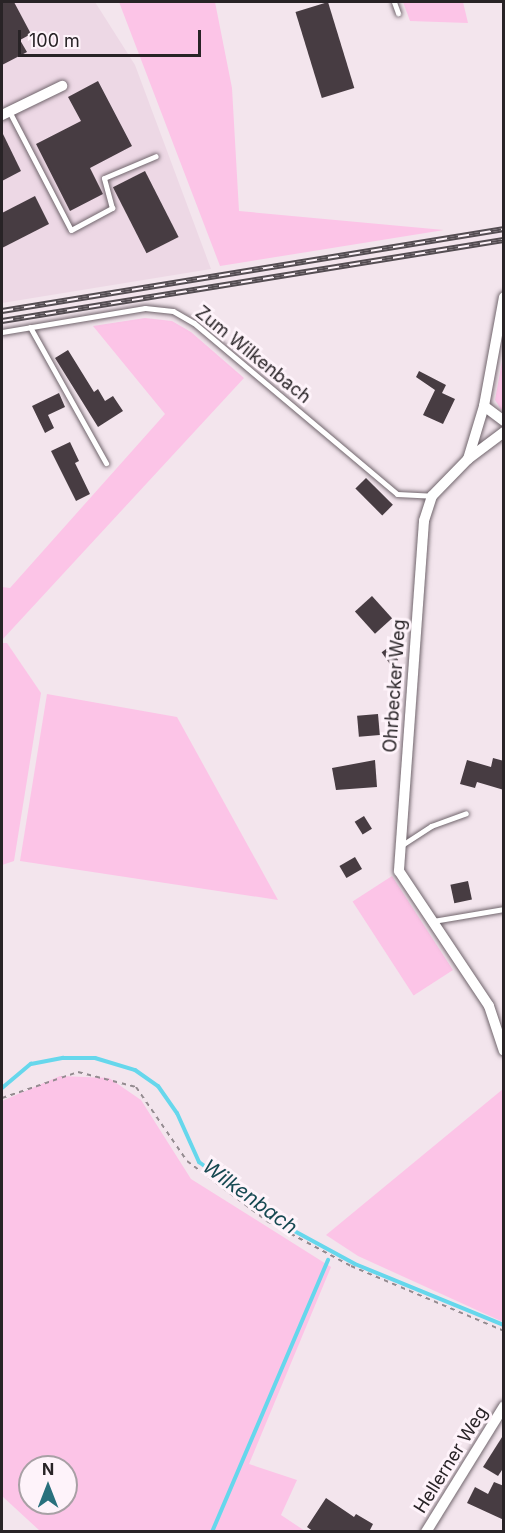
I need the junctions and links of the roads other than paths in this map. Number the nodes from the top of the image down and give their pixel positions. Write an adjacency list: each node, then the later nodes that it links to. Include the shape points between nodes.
1 (394, 2): 2 (lane)
2 (398, 13)
3 (62, 86): 4 (street)
4 (5, 113): 5 (lane, via 71,230 112,208 104,178)
5 (156, 156)
6 (504, 297): 9 (street)
7 (30, 327): 8 (lane, Zum Wilkenbach); 13 (lane); 14 (lane, Zum Wilkenbach, via 145,308 173,311 194,323 397,494)
8 (2, 332)
9 (484, 406): 10 (street); 12 (street)
10 (504, 421)
11 (504, 432): 12 (street)
12 (468, 459): 14 (street)
13 (106, 462)
14 (432, 496): 16 (street, Ohrbecker Weg, via 421,541)
15 (466, 813): 16 (lane, via 431,826)
16 (401, 846): 18 (street, Ohrbecker Weg, via 399,872)
17 (504, 909): 18 (lane)
18 (431, 921): 19 (street, Ohrbecker Weg, via 489,1006)
19 (504, 1052)
20 (504, 1406): 21 (street, Hellerner Weg)
21 (426, 1532)

